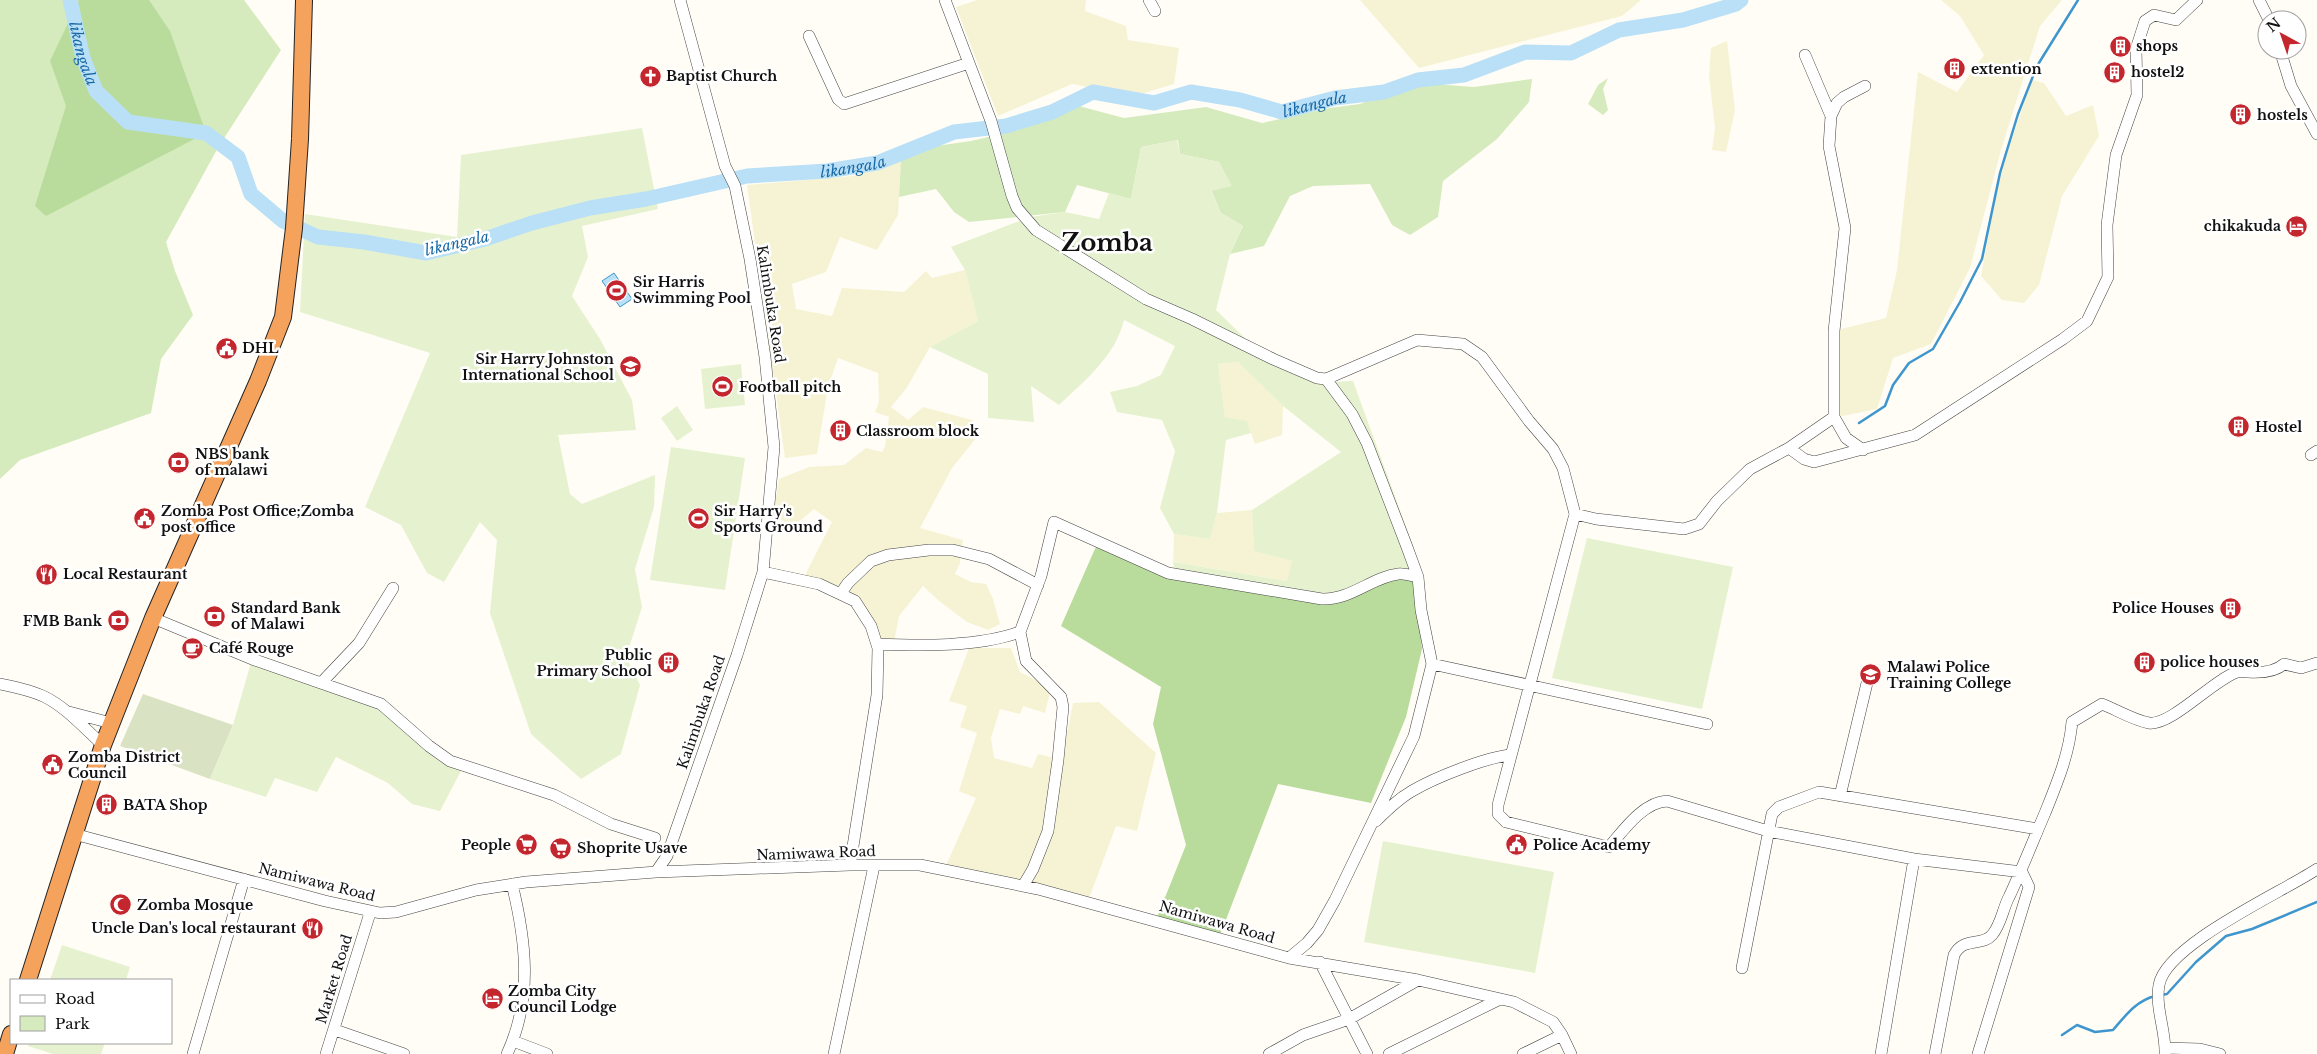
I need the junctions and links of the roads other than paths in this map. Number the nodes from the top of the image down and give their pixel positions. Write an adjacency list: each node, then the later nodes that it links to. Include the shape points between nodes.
1 (304, 0): 24 (highway, via 299,156 283,317 265,366)
2 (680, 0): 19 (street, Kalimbuka Road, via 725,166 735,186 765,358 774,447)
3 (945, 0): 10 (street)
4 (1149, 0): 6 (street)
5 (2197, 0): 17 (street, via 2176,20 2154,15 2147,18 2144,25 2136,52 2137,94 2116,155 2107,221 2108,277 2089,318 2063,339 1915,435)
6 (1156, 11)
7 (809, 36): 10 (street, via 838,99 844,104)
8 (1805, 55): 12 (street)
9 (2283, 60): 13 (street, via 2291,86)
10 (969, 63): 14 (street, via 998,143 1012,196 1017,208 1036,230 1146,299 1273,359)
11 (1865, 86): 12 (street, via 1837,103)
12 (1832, 116): 15 (street, via 1831,164 1845,228 1834,331)
13 (2317, 134)
14 (1326, 380): 18 (street, via 1417,340 1463,344 1482,357 1553,449 1563,468); 20 (street, via 1348,408 1367,442)
15 (1834, 417): 16 (street); 17 (street, via 1846,438)
16 (1789, 448): 17 (street, via 1814,462); 18 (street, via 1740,477 1692,528)
17 (1863, 450)
18 (1575, 514): 32 (street)
19 (763, 572): 23 (street, via 801,579); 48 (street, Kalimbuka Road, via 667,856)
20 (1418, 577): 21 (street, via 1392,575 1354,592 1330,600 1322,599 1168,573 1054,522); 28 (street)
21 (1038, 584): 23 (street, via 989,559 952,550 929,550 888,555 872,562); 25 (street)
22 (393, 588): 29 (street, via 358,643)
23 (840, 593): 26 (street, via 859,606)
24 (153, 618): 29 (street, via 252,659); 34 (highway)
25 (1020, 632): 26 (street, via 1004,638 946,644); 52 (street, via 1026,661 1061,697 1063,707 1048,831)
26 (877, 644): 45 (street, via 877,695)
27 (2317, 663): 40 (street, via 2301,668 2284,664 2272,671 2239,671 2161,722 2141,721 2102,704 2072,722 2066,760)
28 (1432, 664): 32 (street); 39 (street, via 1414,736)
29 (322, 682): 43 (street, via 381,704 450,761 554,795 618,826)
30 (1867, 683): 38 (street)
31 (0, 684): 33 (street, via 46,698)
32 (1529, 685): 35 (street); 37 (street)
33 (65, 711): 34 (street); 36 (street)
34 (111, 723): 36 (highway)
35 (1707, 724)
36 (103, 745): 42 (highway)
37 (1511, 755): 39 (street, via 1476,764 1412,790); 41 (street, via 1498,805 1498,814 1506,822 1609,848 1638,816 1656,803 1667,801)
38 (1840, 796): 40 (street); 41 (street, via 1819,792 1779,807 1772,814)
39 (1370, 827): 54 (street, via 1326,918 1307,943)
40 (2038, 830): 49 (street)
41 (1768, 832): 44 (street); 56 (street)
42 (74, 834): 50 (street, Namiwawa Road); 57 (highway)
43 (655, 838)
44 (1914, 858): 49 (street); 78 (street)
45 (850, 865): 46 (street, Namiwawa Road); 48 (street, Namiwawa Road)
46 (874, 866): 52 (street, Namiwawa Road, via 920,865); 72 (street)
47 (2317, 869): 65 (street, via 2224,921 2181,955 2164,974 2158,1000)
48 (656, 872): 51 (street, Namiwawa Road)
49 (2022, 872): 79 (street, via 1992,936 1964,944 1954,955); 80 (street, via 2029,887)
50 (244, 879): 53 (street, Namiwawa Road); 67 (street)
51 (512, 884): 53 (street, Namiwawa Road, via 476,890 396,912); 64 (street, via 525,958 522,1000)
52 (1023, 886): 54 (street, Namiwawa Road)
53 (370, 912): 61 (street, Market Road)
54 (1289, 958): 55 (street, Namiwawa Road)
55 (1320, 962): 58 (street, Namiwawa Road); 60 (street)
56 (1742, 968)
57 (28, 979)
58 (1418, 980): 59 (street, Namiwawa Road); 60 (street)
59 (1498, 1000): 62 (street, Namiwawa Road, via 1514,1002 1552,1022); 75 (street)
60 (1349, 1019): 73 (street, via 1303,1035); 74 (street)
61 (334, 1030): 68 (street, Market Road); 69 (street)
62 (1562, 1035): 76 (street); 77 (street)
63 (10, 1037): 66 (highway)
64 (513, 1041): 70 (street); 71 (street)
65 (2165, 1051): 81 (street, via 2200,1049)
66 (5, 1054)
67 (193, 1054)
68 (326, 1054)
69 (404, 1054)
70 (508, 1054)
71 (547, 1054)
72 (834, 1054)
73 (1268, 1054)
74 (1367, 1054)
75 (1389, 1054)
76 (1523, 1054)
77 (1570, 1054)
78 (1881, 1054)
79 (1935, 1054)
80 (1978, 1054)
81 (2220, 1054)

